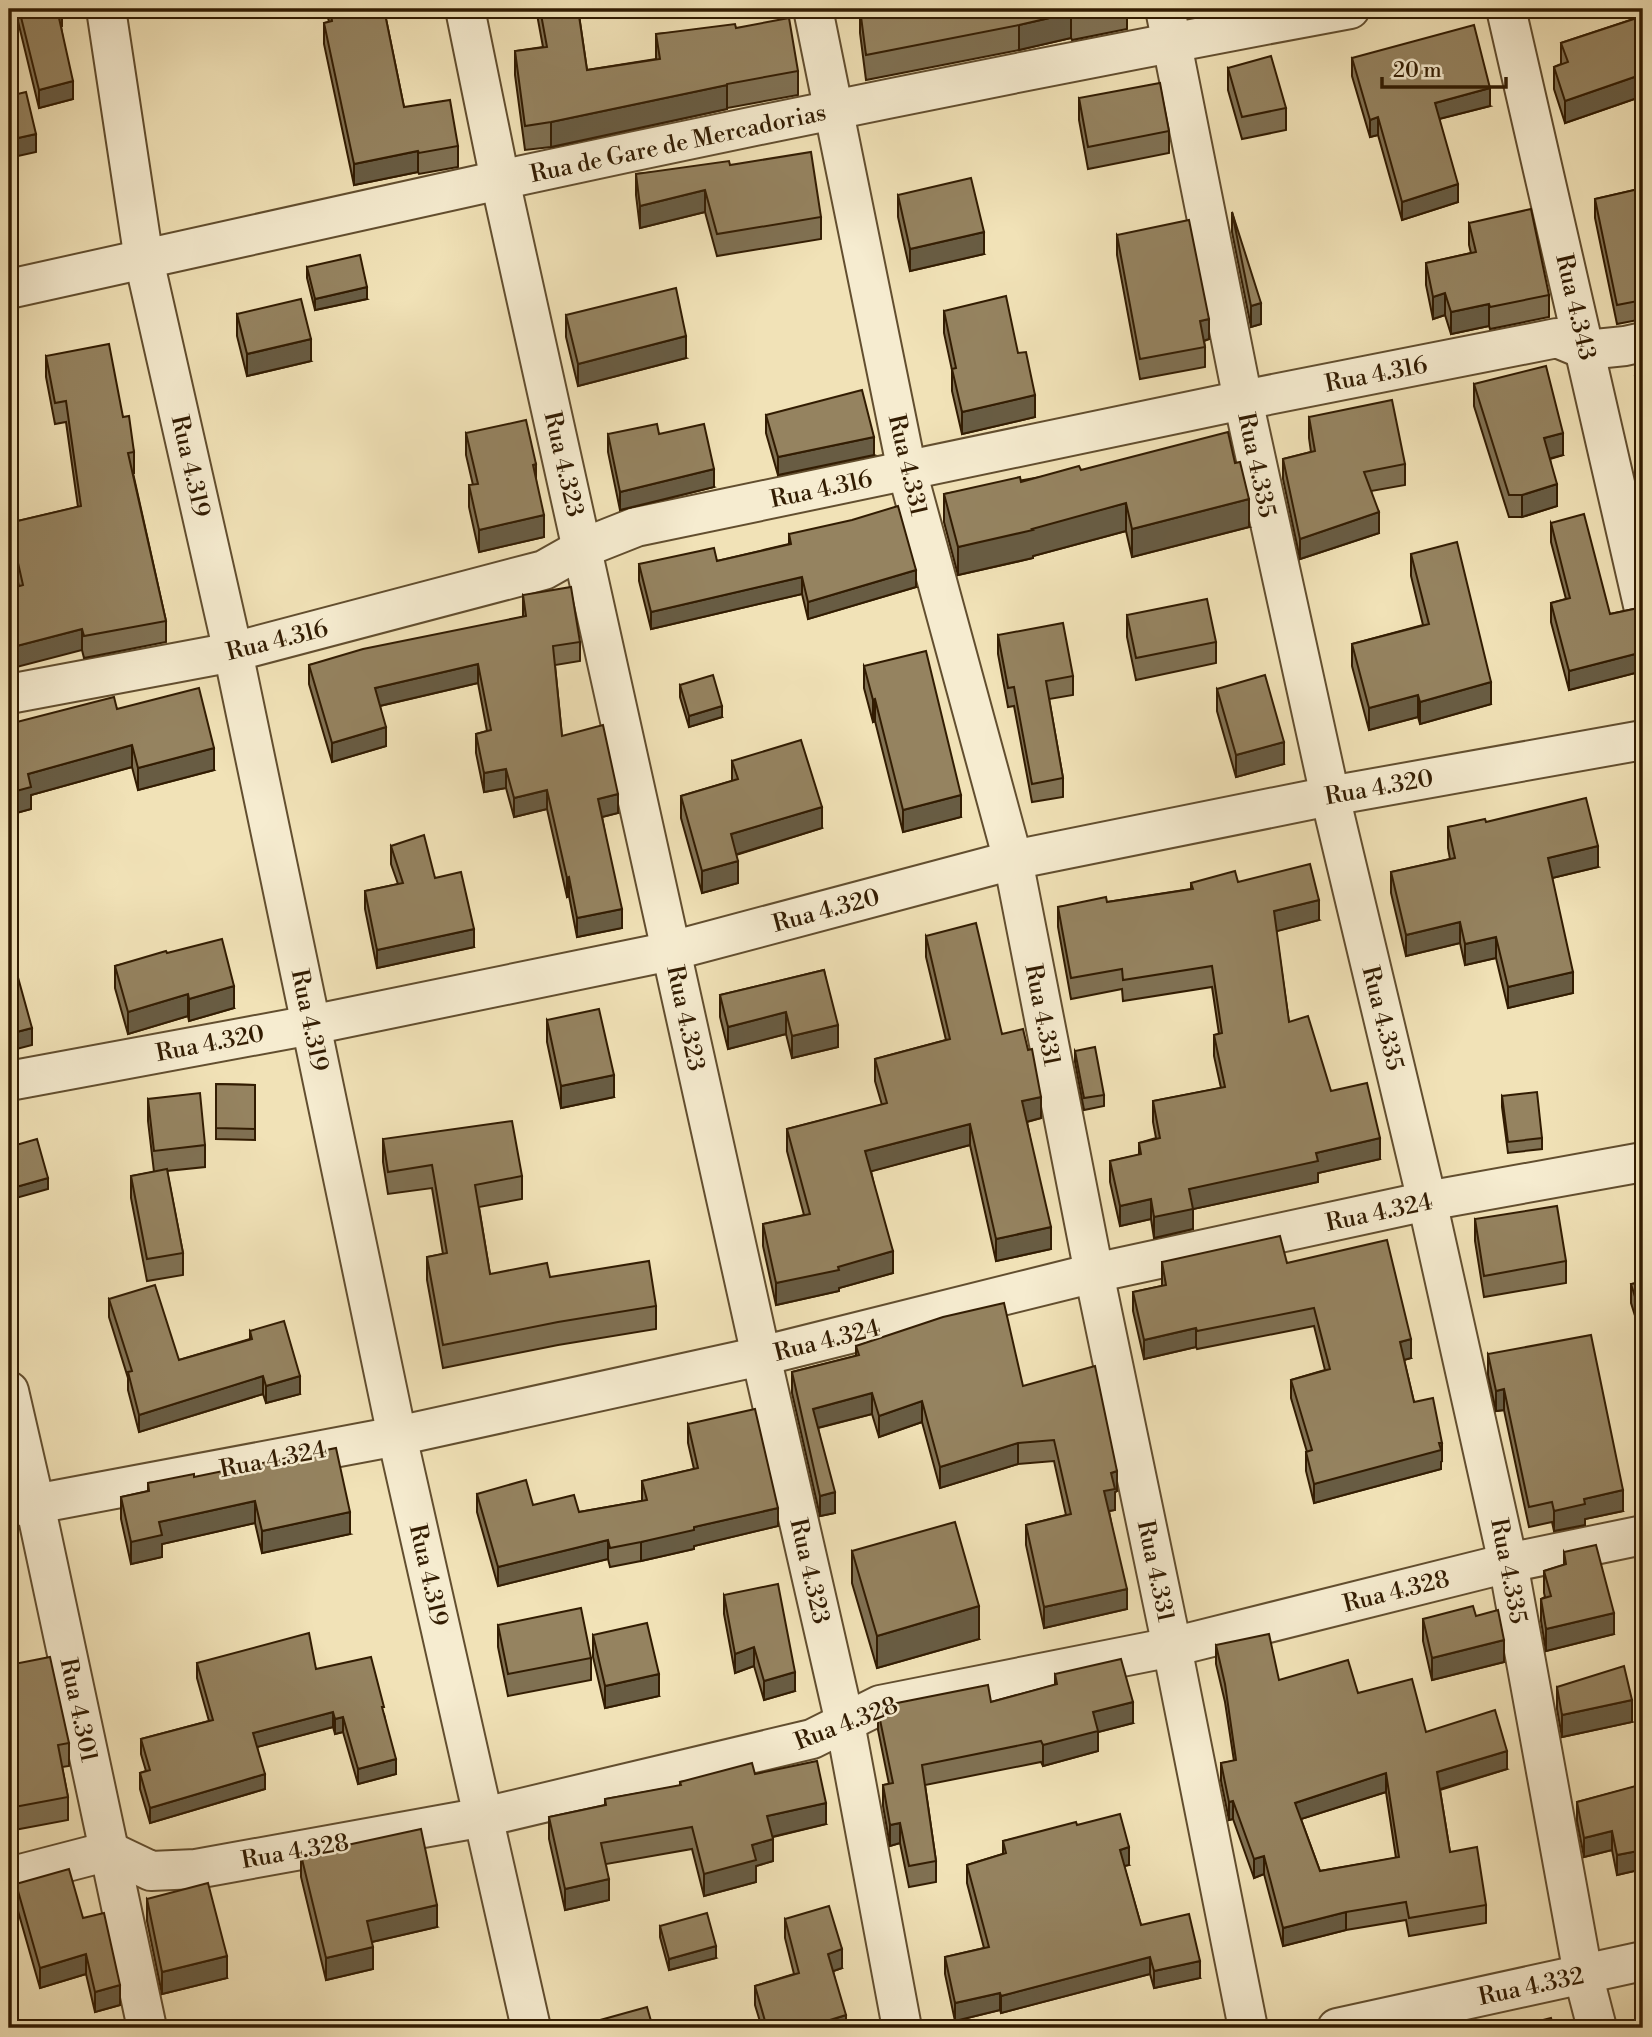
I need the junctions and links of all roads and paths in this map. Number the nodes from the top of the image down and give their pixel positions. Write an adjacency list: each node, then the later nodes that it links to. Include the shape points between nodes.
1 (106, 9): 9 (street, Rua 4.319)
2 (465, 9): 8 (street, Rua 4.323)
3 (813, 9): 7 (street, Rua 4.331)
4 (1350, 9): 6 (street, Rua de Gare de Mercadorias)
5 (1506, 9): 12 (street, Rua 4.343)
6 (1169, 25): 7 (street, Rua de Gare de Mercadorias); 13 (street, Rua 4.335)
7 (834, 111): 8 (street, Rua de Gare de Mercadorias); 14 (street, Rua 4.331)
8 (500, 180): 9 (street, Rua de Gare de Mercadorias); 15 (street, Rua 4.323)
9 (144, 260): 10 (street, Rua de Gare de Mercadorias); 17 (street, Rua 4.319)
10 (9, 289)
11 (1643, 342): 12 (street, Rua 4.316)
12 (1586, 351): 13 (street, Rua 4.316, via 1557,338); 16 (street, Rua 4.343)
13 (1243, 400): 14 (street, Rua 4.316); 20 (street, Rua 4.335)
14 (907, 471): 15 (street, Rua 4.316, via 636,527); 21 (street, Rua 4.331)
15 (583, 548): 17 (street, Rua 4.316, via 544,570); 22 (street, Rua 4.323)
16 (1643, 605)
17 (233, 652): 18 (street, Rua 4.316); 23 (street, Rua 4.319)
18 (9, 694)
19 (1643, 740): 20 (street, Rua 4.320)
20 (1330, 796): 21 (street, Rua 4.320); 26 (street, Rua 4.335)
21 (1013, 860): 22 (street, Rua 4.320); 27 (street, Rua 4.331)
22 (671, 951): 23 (street, Rua 4.320); 28 (street, Rua 4.323)
23 (311, 1025): 24 (street, Rua 4.320); 30 (street, Rua 4.319)
24 (9, 1081)
25 (1643, 1162): 26 (street, Rua 4.324)
26 (1427, 1201): 27 (street, Rua 4.324); 33 (street, Rua 4.335)
27 (1094, 1273): 28 (street, Rua 4.324); 34 (street, Rua 4.331)
28 (761, 1356): 30 (street, Rua 4.324); 35 (street, Rua 4.323)
29 (9, 1391): 31 (street, Rua 4.301)
30 (397, 1436): 31 (street, Rua 4.324); 36 (street, Rua 4.319)
31 (22, 1506): 37 (street, Rua 4.301)
32 (1643, 1535): 33 (street, Rua 4.328)
33 (1508, 1563): 34 (street, Rua 4.328); 40 (street, Rua 4.335)
34 (1172, 1647): 35 (street, Rua 4.328, via 880,1705); 44 (street, Rua 4.331)
35 (845, 1723): 36 (street, Rua 4.328, via 812,1739); 43 (street, Rua 4.323)
36 (484, 1817): 37 (street, Rua 4.328, via 195,1870 151,1871); 42 (street, Rua 4.319)
37 (109, 1851): 38 (street); 41 (street, Rua 4.301)
38 (9, 1877)
39 (1643, 1961): 40 (street, Rua 4.332)
40 (1583, 1974): 45 (street, Rua 4.332); 46 (street, Rua 4.335)
41 (147, 2028)
42 (531, 2028)
43 (902, 2028)
44 (1248, 2028)
45 (1337, 2028)
46 (1597, 2028)

